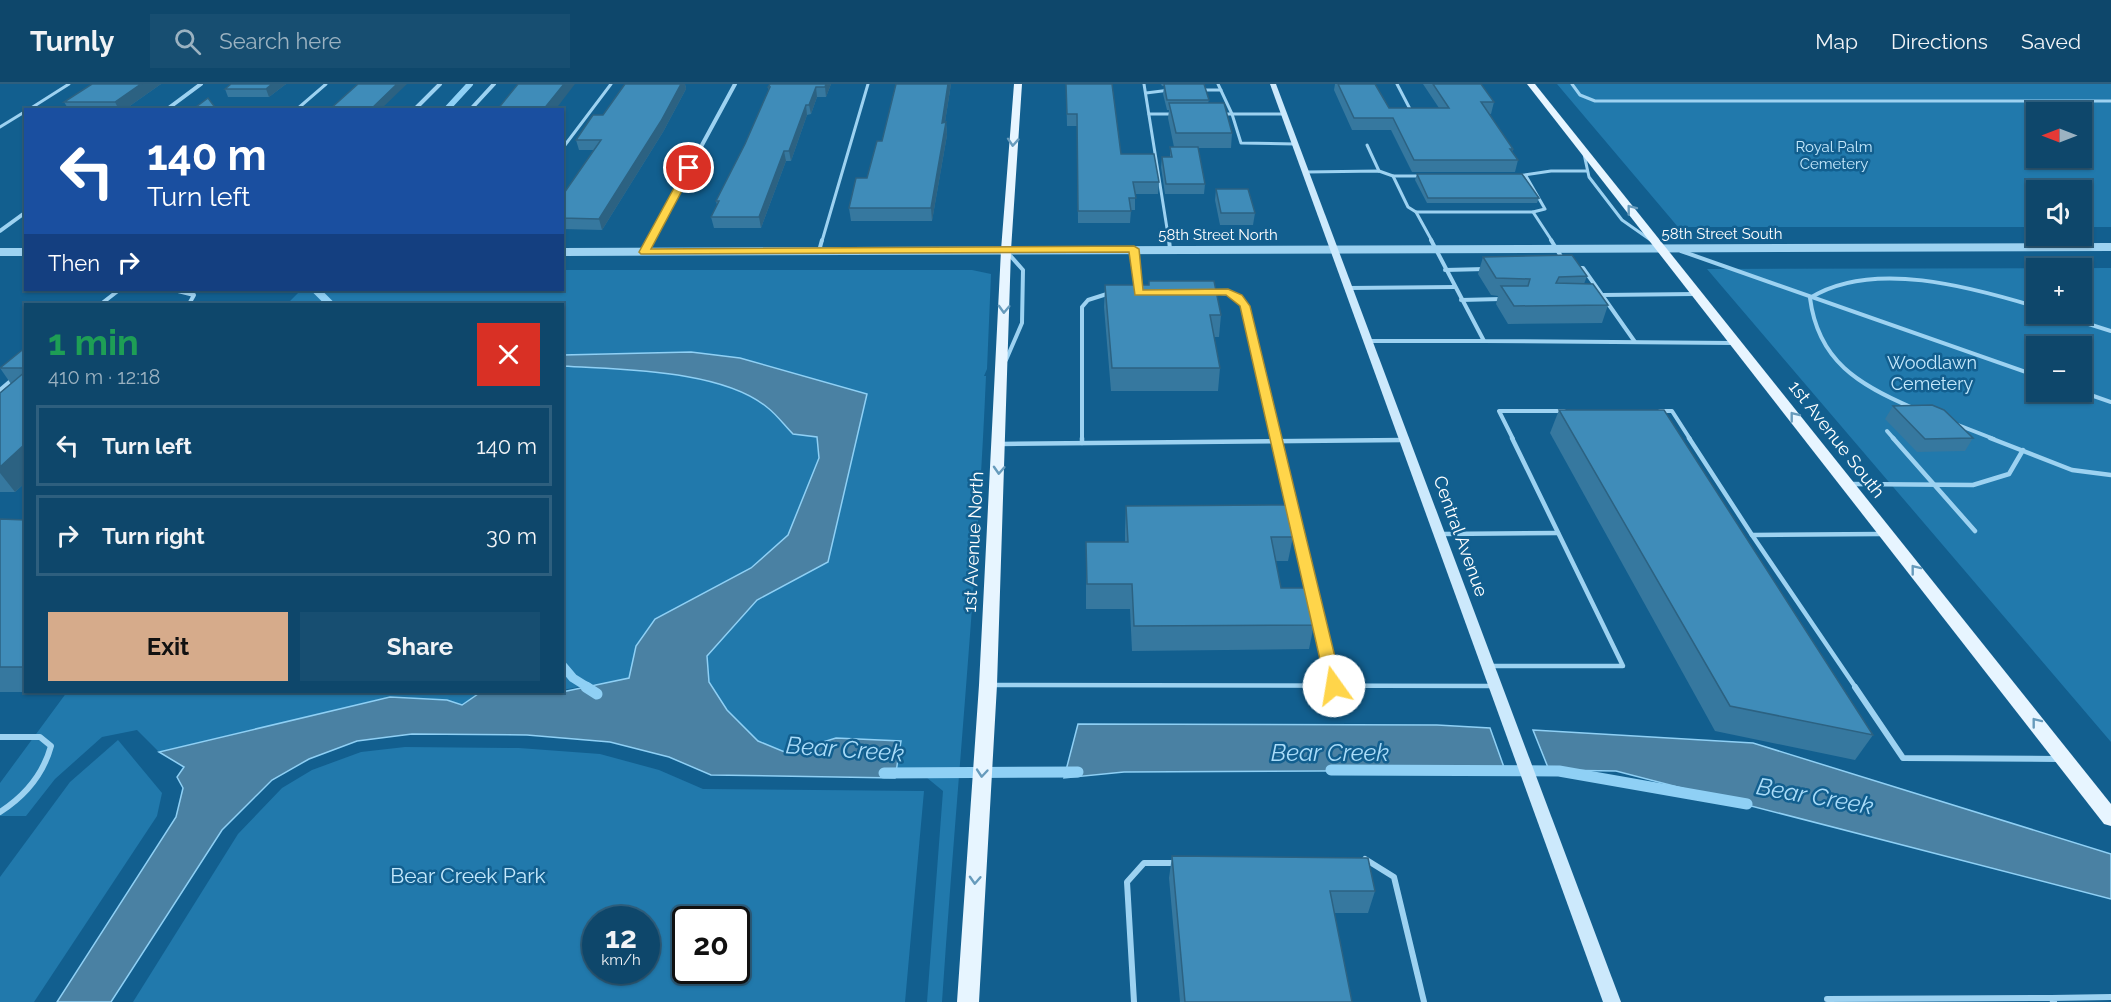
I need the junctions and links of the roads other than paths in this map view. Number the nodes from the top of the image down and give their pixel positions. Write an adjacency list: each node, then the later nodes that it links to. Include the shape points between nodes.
1 (69, 84): 21 (lane)
2 (201, 84): 22 (street)
3 (326, 84): 23 (lane)
4 (440, 84): 24 (street)
5 (494, 84): 25 (street)
6 (611, 84): 35 (lane)
7 (735, 84): 61 (street)
8 (868, 84): 57 (lane)
9 (1018, 84): 56 (main road, 1st Avenue North, one-way to 56)
10 (1144, 84): 19 (lane)
11 (1218, 84): 18 (lane)
12 (1273, 84): 32 (main road, Central Avenue)
13 (1396, 84): 26 (lane)
14 (1531, 84): 37 (main road, 1st Avenue South)
15 (1572, 84): 20 (lane, via 1580,95 1595,101)
16 (1173, 90): 19 (lane)
17 (1197, 90): 18 (lane)
18 (1221, 90): 31 (lane)
19 (1146, 93): 28 (lane)
20 (2111, 101)
21 (30, 108)
22 (169, 108)
23 (298, 108)
24 (416, 108)
25 (472, 108)
26 (1410, 109)
27 (24, 112): 33 (lane)
28 (1149, 114): 29 (lane); 55 (lane)
29 (1173, 114)
30 (1220, 114): 31 (lane)
31 (1232, 114): 32 (lane); 34 (lane, via 1241,143)
32 (1284, 114): 34 (main road, Central Avenue)
33 (0, 127)
34 (1295, 144): 40 (main road, Central Avenue)
35 (564, 145)
36 (1367, 145): 38 (lane)
37 (1583, 148): 39 (lane); 53 (main road, 1st Avenue South, one-way to 37)
38 (1379, 171): 40 (lane); 41 (lane)
39 (1587, 171): 44 (lane); 53 (lane, via 1622,220)
40 (1306, 172): 50 (main road, Central Avenue)
41 (1393, 176): 42 (lane); 47 (lane, via 1408,207)
42 (1426, 176)
43 (1515, 176): 44 (lane)
44 (1526, 176): 45 (lane, via 1545,209)
45 (1533, 212): 47 (lane); 52 (lane)
46 (24, 213): 48 (street)
47 (1416, 213): 51 (lane)
48 (0, 231)
49 (2111, 247): 53 (street, 58th Street South)
50 (1333, 248): 51 (street, 58th Street South); 55 (street, 58th Street North); 65 (main road, Central Avenue)
51 (1434, 248): 52 (street, 58th Street South); 63 (lane)
52 (1556, 248): 53 (street, 58th Street South); 74 (lane, via 1568,268 1583,268)
53 (1667, 248): 73 (main road, 1st Avenue South); 76 (lane)
54 (1134, 249): 55 (street, 58th Street North); 56 (street, 58th Street North); 71 (lane)
55 (1170, 249)
56 (1005, 250): 57 (street, 58th Street North); 88 (main road, 1st Avenue North, one-way to 88); 88 (lane, via 1023,268 1022,322)
57 (819, 251): 61 (street, 58th Street North)
58 (0, 252): 59 (street)
59 (24, 252)
60 (564, 252): 61 (street, 58th Street North)
61 (644, 252)
62 (1490, 269): 63 (lane)
63 (1446, 270): 64 (lane)
64 (1455, 287): 65 (lane); 78 (lane)
65 (1348, 288): 84 (main road, Central Avenue)
66 (118, 291): 79 (lane)
67 (178, 291): 80 (lane, via 194,295)
68 (1205, 292): 100 (lane, via 1228,292 1245,306)
69 (1112, 293): 101 (lane, via 1088,300 1082,307)
70 (1130, 293): 71 (lane)
71 (1138, 293): 72 (lane)
72 (1149, 293)
73 (1698, 294): 74 (lane); 87 (main road, 1st Avenue South)
74 (1603, 296): 75 (lane); 86 (lane)
75 (1594, 297)
76 (1810, 297): 81 (lane, via 1835,285 1876,280 1984,290); 89 (lane); 94 (lane, via 1811,318 1822,344 1850,375 1888,398)
77 (1512, 299): 78 (lane)
78 (1461, 300): 85 (lane)
79 (102, 303)
80 (190, 303)
81 (2026, 303)
82 (2089, 324): 83 (lane)
83 (2111, 331)
84 (1368, 341): 85 (lane); 99 (main road, Central Avenue)
85 (1484, 341): 86 (lane)
86 (1635, 342): 87 (lane)
87 (1736, 343): 107 (main road, 1st Avenue South, one-way to 87)
88 (1002, 370): 102 (main road, 1st Avenue North)
89 (2026, 372)
90 (17, 376): 91 (lane)
91 (0, 390)
92 (2092, 395): 93 (lane)
93 (2111, 402)
94 (1919, 410)
95 (1568, 411): 110 (lane, via 1499,411)
96 (1649, 411): 113 (lane, via 1672,411)
97 (1950, 422): 103 (lane)
98 (1887, 431): 108 (lane)
99 (1404, 440): 100 (lane); 111 (main road, Central Avenue)
100 (1279, 441): 101 (lane); 116 (lane)
101 (1082, 443): 102 (lane)
102 (1000, 444): 115 (main road, 1st Avenue North, one-way to 115)
103 (2023, 450): 104 (lane, via 2072,470); 108 (lane, via 2009,474 1973,485)
104 (2104, 475): 105 (lane); 106 (lane)
105 (2111, 475)
106 (2111, 481)
107 (1848, 484): 108 (lane); 112 (main road, 1st Avenue South)
108 (1934, 485): 109 (lane)
109 (1975, 531)
110 (1558, 533): 111 (lane); 114 (lane, via 1623,666)
111 (1439, 534): 114 (main road, Central Avenue)
112 (1887, 534): 113 (lane); 119 (main road, 1st Avenue South, one-way to 112)
113 (1752, 535): 119 (lane, via 1903,758)
114 (1487, 666): 117 (main road, Central Avenue)
115 (988, 686): 116 (lane); 127 (main road, 1st Avenue North, one-way to 127)
116 (1334, 686): 117 (lane)
117 (1495, 686): 130 (main road, Central Avenue)
118 (0, 737): 120 (lane, via 40,737 51,746 48,760 35,781)
119 (2064, 759): 121 (main road, 1st Avenue South)
120 (0, 812)
121 (2111, 818)
122 (1353, 859): 129 (lane, via 1364,859 1394,878)
123 (1178, 862): 128 (lane, via 1143,863 1127,882)
124 (2111, 997): 126 (lane)
125 (1827, 999): 126 (lane)
126 (2052, 1000)
127 (968, 1002)
128 (1134, 1002)
129 (1424, 1002)
130 (1612, 1002)

